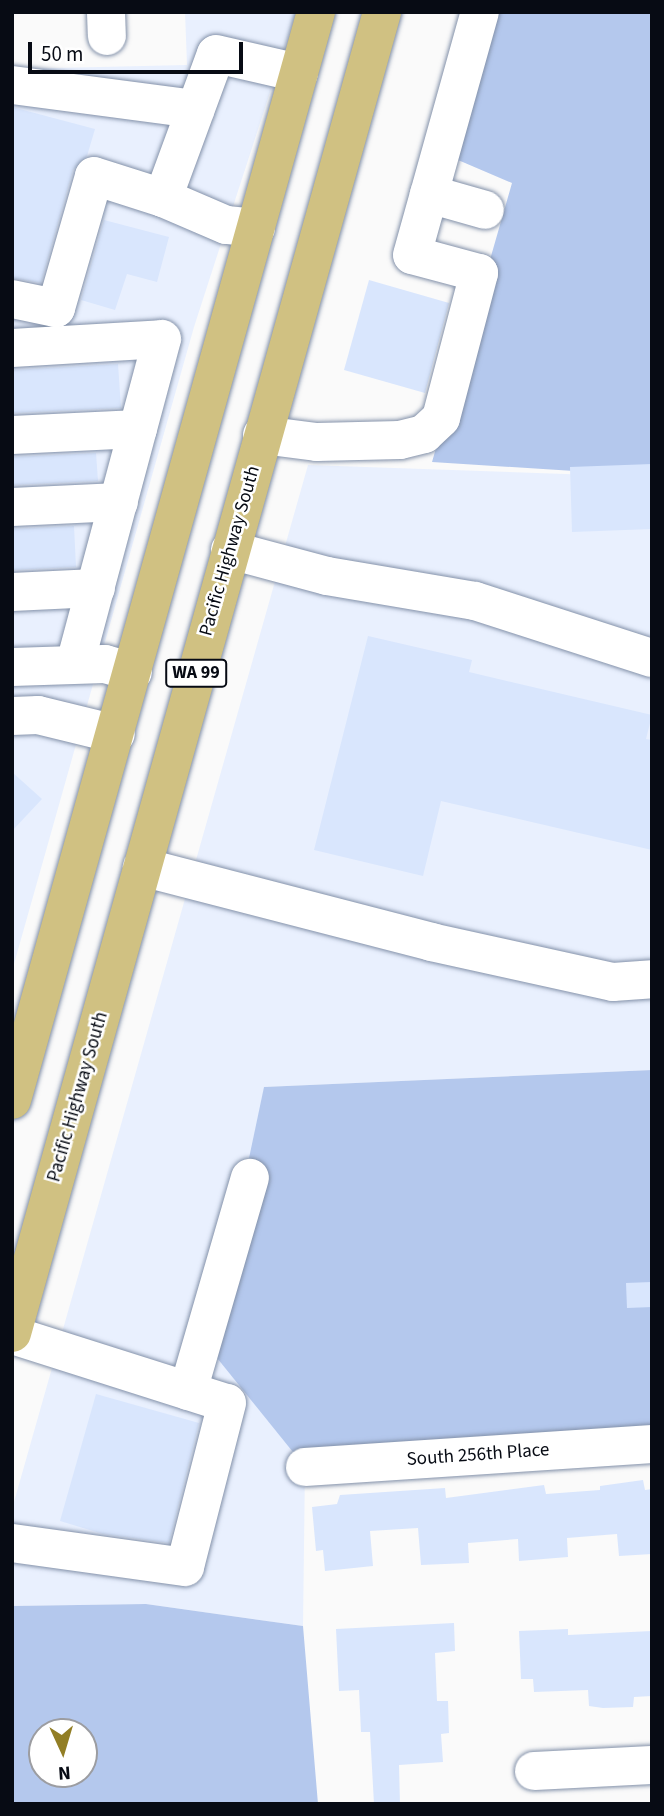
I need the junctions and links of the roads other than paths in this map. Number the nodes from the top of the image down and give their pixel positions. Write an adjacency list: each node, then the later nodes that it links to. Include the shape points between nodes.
1 (316, 12): 4 (main road, WA 99)
2 (382, 12): 15 (main road, Pacific Highway South / WA 99)
3 (480, 12): 7 (street)
4 (299, 73): 6 (street, via 216,54); 10 (main road, WA 99)
5 (12, 85): 6 (street)
6 (195, 109): 8 (street)
7 (429, 194): 9 (street); 15 (street, via 412,255 479,273 441,418 425,434 400,440 317,442)
8 (163, 198): 10 (street, via 226,225); 11 (street, via 94,176 56,308)
9 (485, 210)
10 (256, 228): 24 (main road, WA 99)
11 (12, 299)
12 (12, 348): 13 (street, via 162,340)
13 (138, 429): 14 (street); 16 (street)
14 (12, 435)
15 (262, 435): 18 (main road, Pacific Highway South / WA 99)
16 (119, 502): 17 (street); 19 (street)
17 (12, 507)
18 (230, 550): 21 (street, via 327,576 475,601); 27 (main road, Pacific Highway South / WA 99)
19 (96, 588): 20 (street); 22 (street)
20 (12, 592)
21 (652, 658)
22 (75, 664): 23 (street); 24 (street, via 105,664)
23 (12, 667)
24 (133, 672): 26 (main road, WA 99)
25 (12, 716): 26 (street, via 38,715)
26 (116, 734): 29 (main road, WA 99)
27 (142, 867): 28 (street, via 470,951 613,982); 31 (main road, Pacific Highway South / WA 99)
28 (652, 979)
29 (15, 1077)
30 (250, 1178): 32 (street)
31 (12, 1334): 32 (street)
32 (188, 1391): 35 (street, via 226,1403 185,1567)
33 (652, 1444): 34 (street, South 256th Place)
34 (305, 1467)
35 (12, 1543)
36 (652, 1765): 37 (street)
37 (534, 1771)

